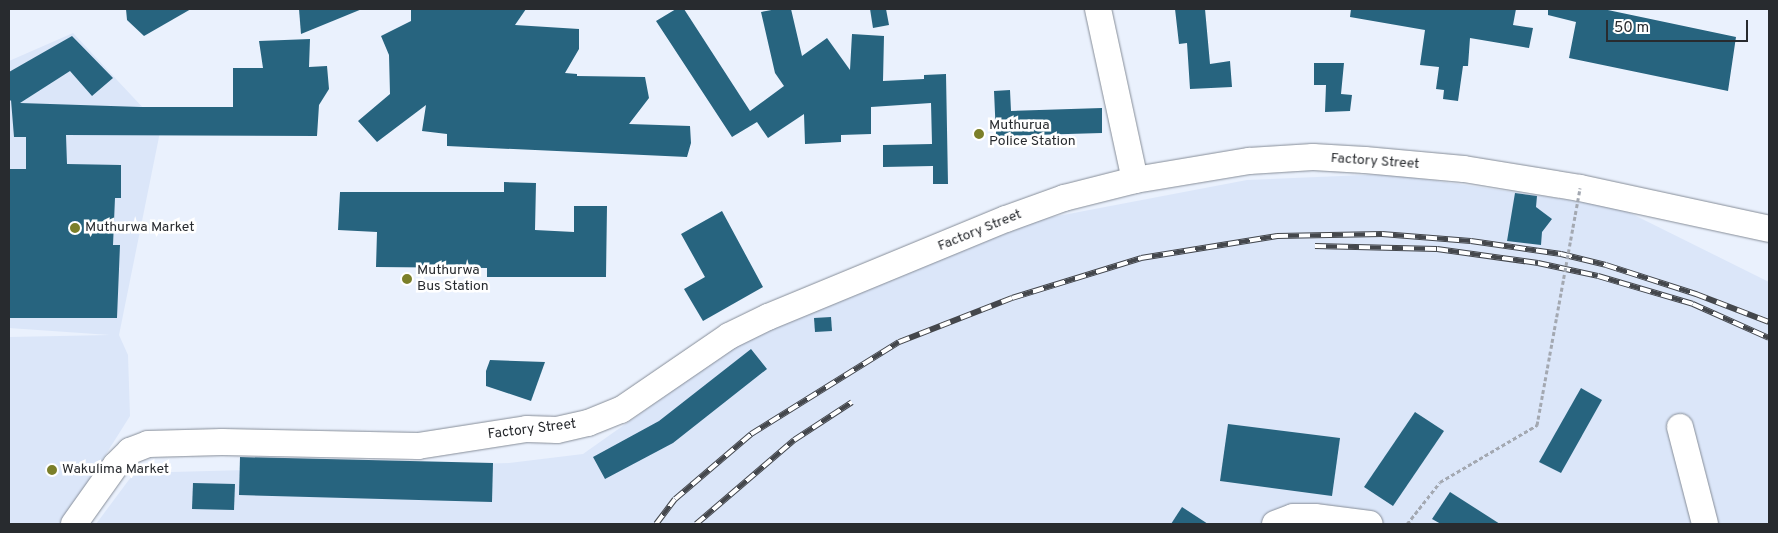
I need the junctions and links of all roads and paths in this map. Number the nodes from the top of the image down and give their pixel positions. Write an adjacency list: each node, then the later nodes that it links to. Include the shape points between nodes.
1 (1098, 9): 2 (street)
2 (1135, 180): 3 (street, Factory Street, via 1249,161 1313,157 1464,169); 6 (street, Factory Street, via 1064,198 1006,219 768,317 729,336 621,410 588,423 557,430 527,429 418,446 222,442 148,444 130,450 116,465)
3 (1580, 188): 4 (street, Factory Street); 9 (path, bridge, via 1537,425 1440,482)
4 (1769, 229)
5 (1680, 427): 10 (street)
6 (74, 524)
7 (1275, 524): 8 (street, via 1293,518 1315,517)
8 (1370, 524)
9 (1407, 524)
10 (1705, 524)

